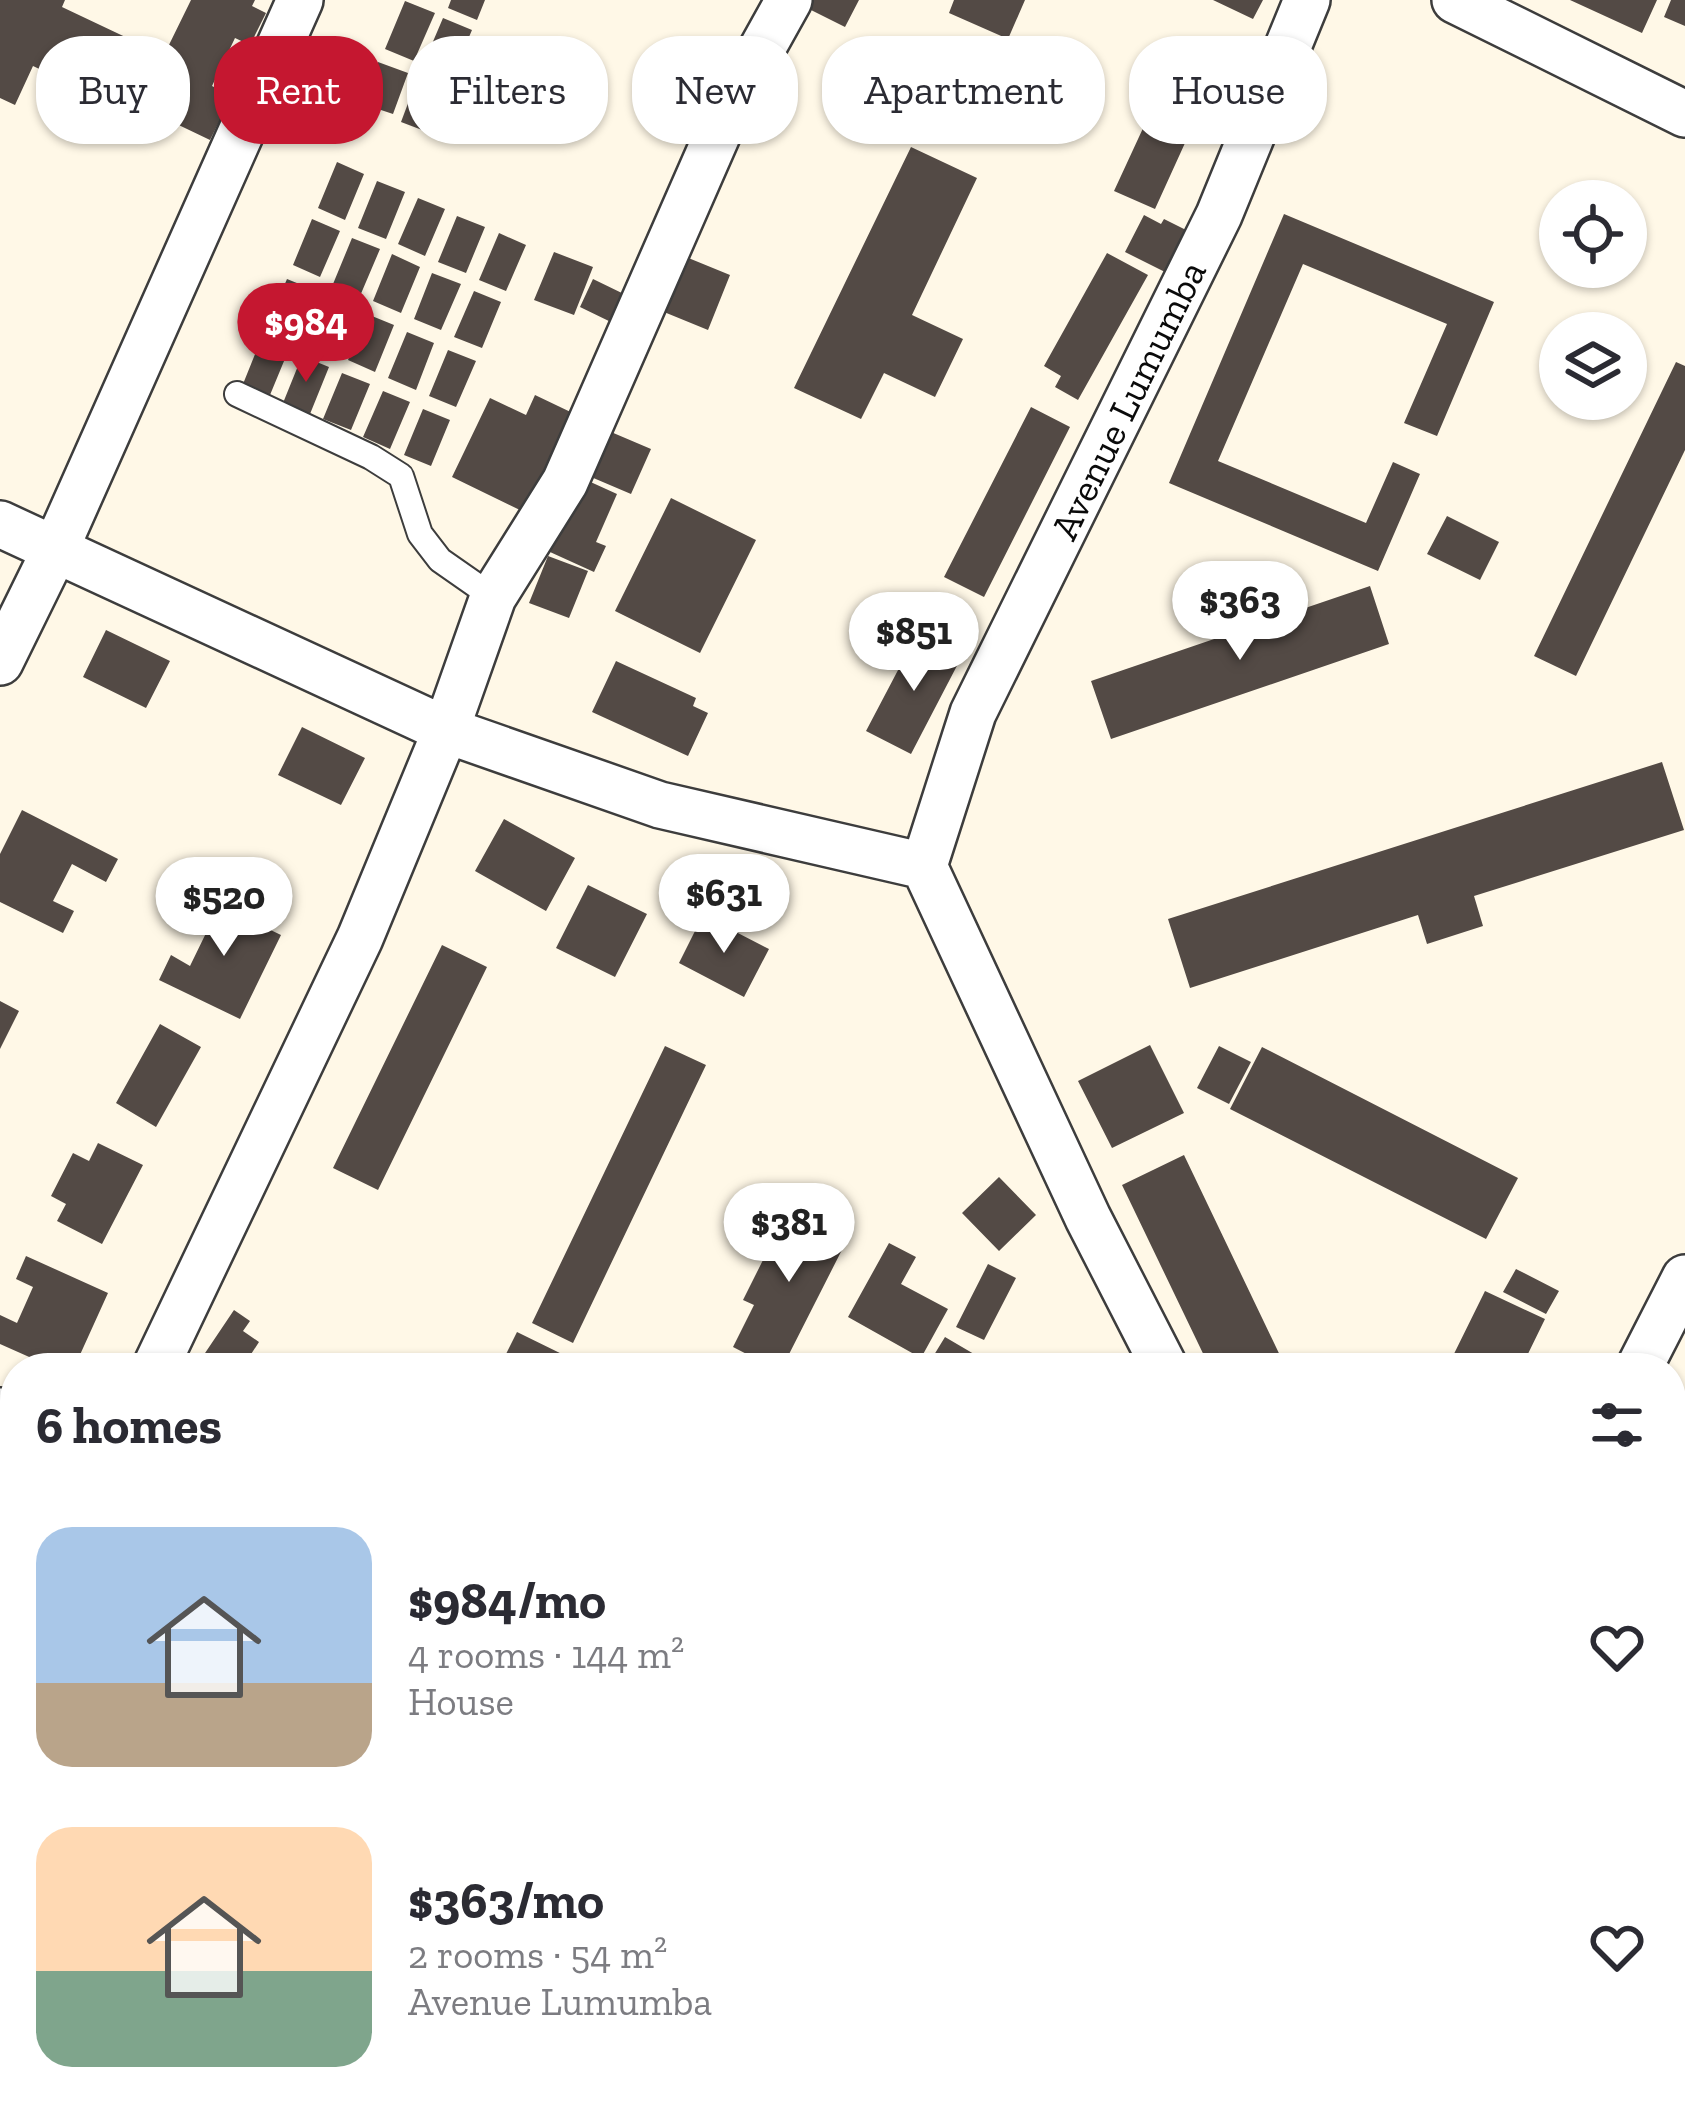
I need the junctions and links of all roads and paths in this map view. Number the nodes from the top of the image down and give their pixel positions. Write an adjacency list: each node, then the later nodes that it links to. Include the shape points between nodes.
1 (300, 0): 8 (street)
2 (789, 0): 9 (street, via 729,107 565,482)
3 (1307, 0): 12 (street, Avenue Lumumba, via 1220,215 973,712)
4 (1455, 0): 5 (street)
5 (1685, 114)
6 (237, 394): 9 (lane, via 401,476 420,534 440,560)
7 (0, 524): 8 (street)
8 (56, 548): 10 (street); 11 (street)
9 (493, 597): 11 (street)
10 (0, 662)
11 (446, 730): 12 (street, via 660,805); 14 (street, via 360,938)
12 (924, 866): 15 (street)
13 (1681, 1296): 16 (street)
14 (162, 1353)
15 (1157, 1353)
16 (1648, 1353)

